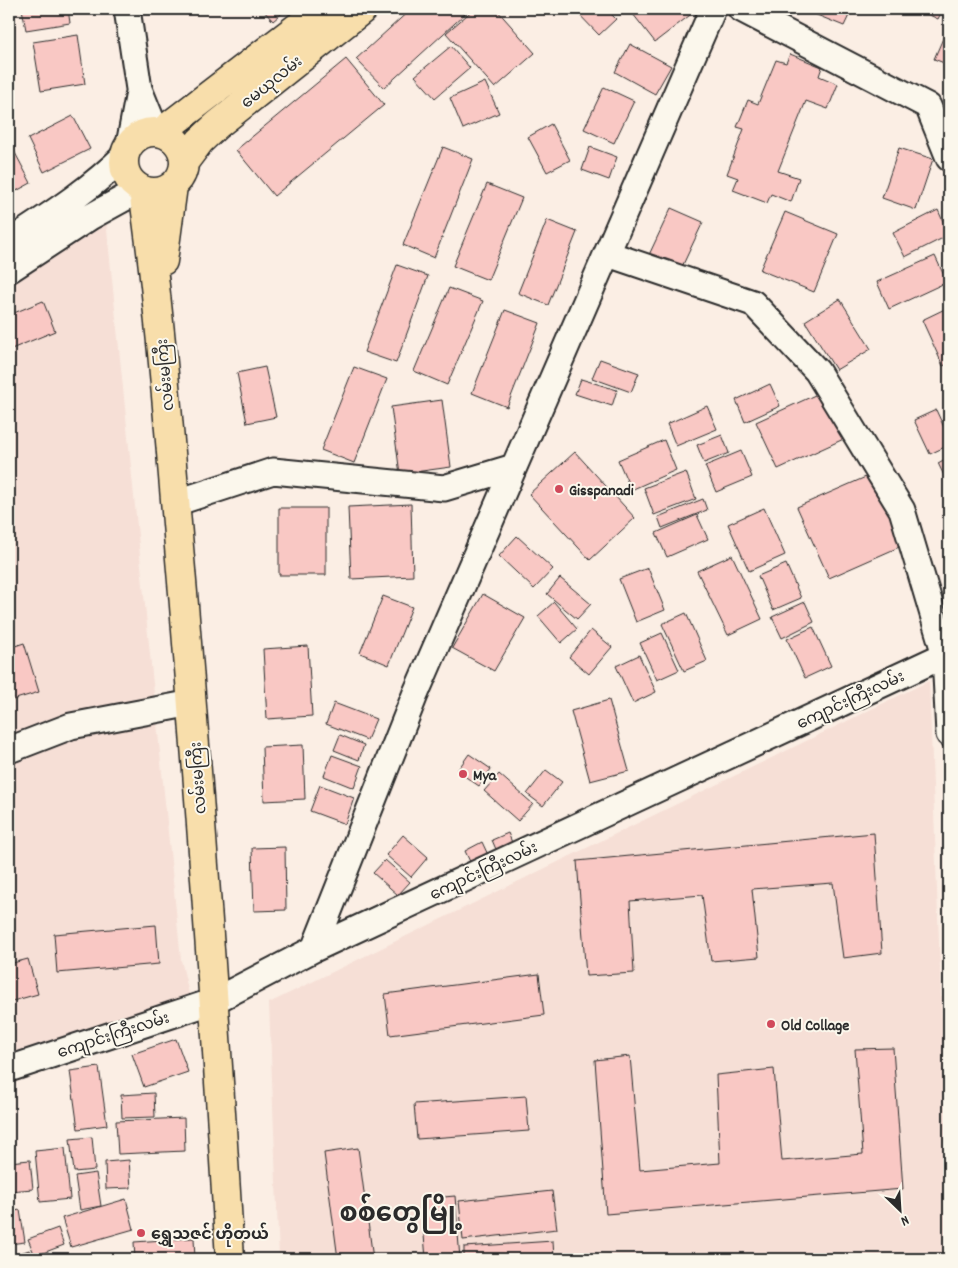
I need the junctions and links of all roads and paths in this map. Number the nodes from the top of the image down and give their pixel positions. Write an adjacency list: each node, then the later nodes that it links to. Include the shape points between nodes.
1 (127, 9): 6 (street)
2 (321, 9): 7 (main road, မေယုလမ်း, via 194,108)
3 (363, 9): 10 (main road, မေယုလမ်း, via 217,125)
4 (713, 9): 14 (street)
5 (741, 9): 9 (street, via 928,106)
6 (139, 89): 7 (street); 8 (street)
7 (158, 132): 8 (main road, via 140,135); 10 (main road, via 168,135 180,146)
8 (127, 150): 12 (main road, via 127,175); 13 (street, via 100,180 79,197)
9 (949, 158)
10 (185, 161): 11 (main road, via 182,175)
11 (173, 186): 12 (main road, via 154,192); 16 (main road, လမ်းမကြီး)
12 (142, 190): 15 (street, via 102,210); 16 (main road, လမ်းမကြီး)
13 (9, 242)
14 (608, 254): 17 (street); 19 (street, via 753,302 817,371 902,510)
15 (9, 270)
16 (158, 298): 18 (main road, လမ်းမကြီး)
17 (514, 467): 18 (street, via 444,488 273,470); 23 (street, via 415,694)
18 (175, 503): 20 (main road, လမ်းမကြီး)
19 (947, 654): 21 (street); 23 (street, ကျောင်းကြီးလမ်း)
20 (192, 703): 22 (street, via 70,726); 24 (main road, လမ်းမကြီး)
21 (949, 734)
22 (9, 750)
23 (314, 949): 24 (street, ကျောင်းကြီးလမ်း)
24 (214, 1000): 25 (street, ကျောင်းကြီးလမ်း); 26 (main road, လမ်းမကြီး)
25 (9, 1069)
26 (230, 1259)

